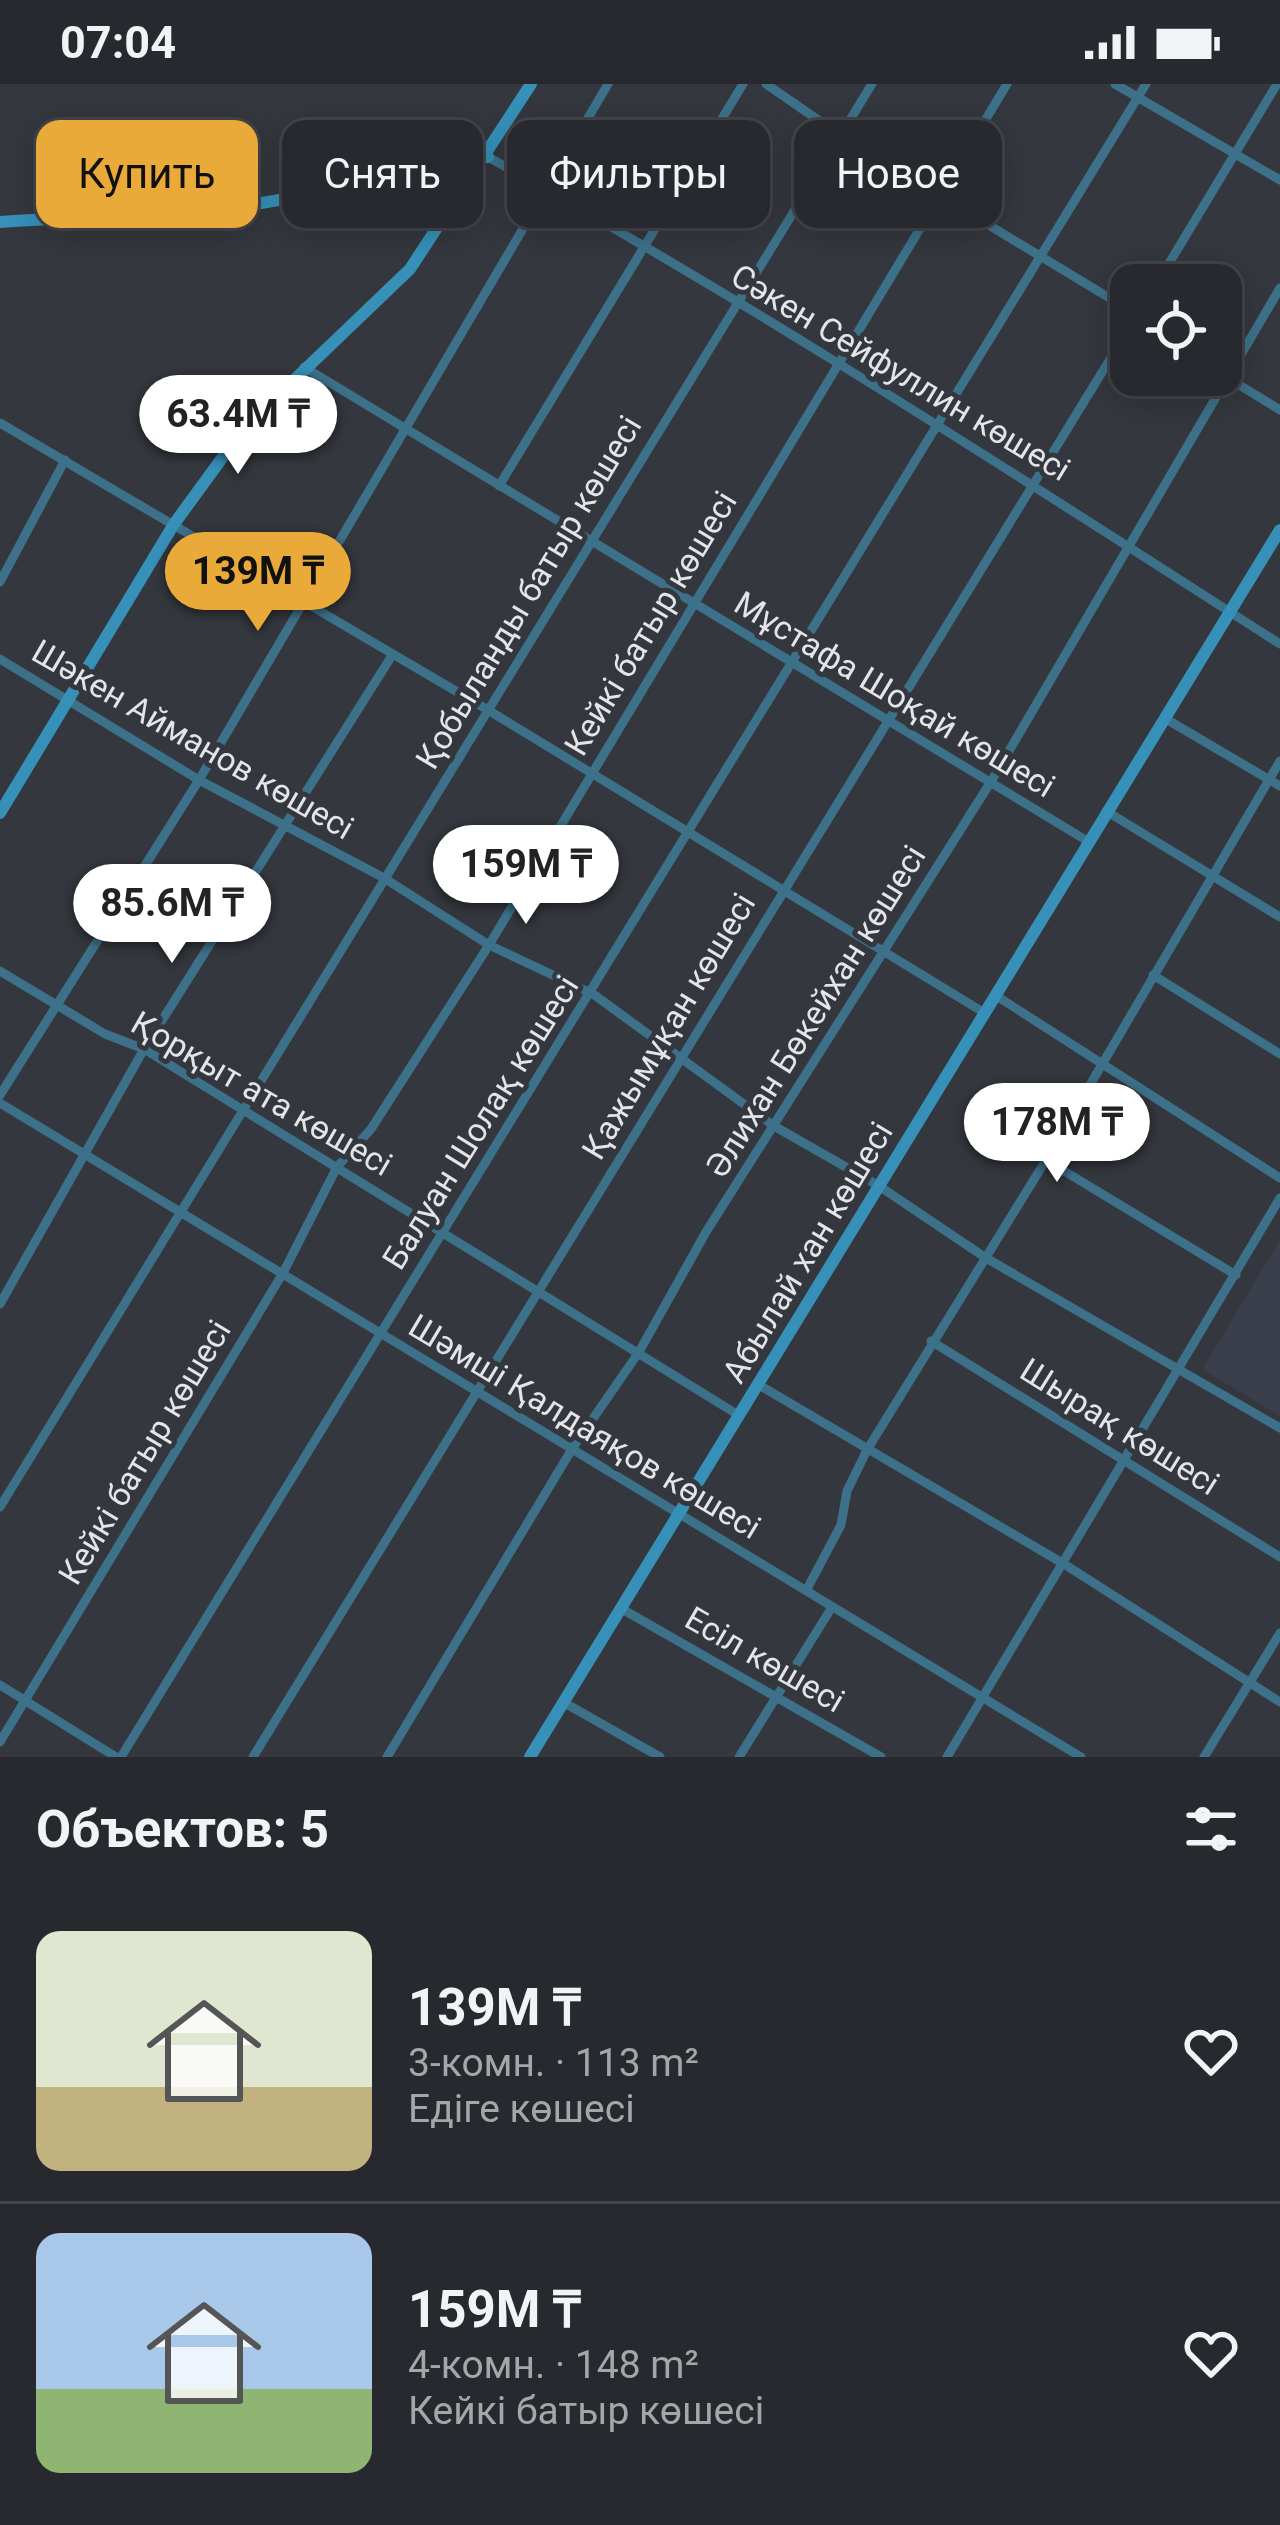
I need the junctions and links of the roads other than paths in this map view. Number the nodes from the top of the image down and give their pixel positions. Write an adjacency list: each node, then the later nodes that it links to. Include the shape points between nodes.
1 (531, 84): 16 (street)
2 (608, 84): 11 (street)
3 (743, 84): 25 (street)
4 (766, 84): 12 (street)
5 (872, 84): 13 (street, Қобыланды батыр көшесі)
6 (1007, 84): 14 (street, Кейкі батыр көшесі)
7 (1114, 84): 10 (street)
8 (1146, 84): 10 (street, Балуан Шолақ көшесі)
9 (1277, 84): 15 (street)
10 (1137, 98): 15 (street); 26 (street, Балуан Шолақ көшесі)
11 (588, 120)
12 (818, 120)
13 (849, 120)
14 (985, 120)
15 (1236, 152): 18 (street); 27 (street)
16 (488, 157): 17 (street, Сәкен Сейфуллин көшесі); 20 (street, via 434,133 395,166 311,196); 34 (street, via 410,268)
17 (507, 168)
18 (1280, 180)
19 (794, 209): 30 (street, Қобыланды батыр көшесі)
20 (0, 221)
21 (526, 228): 40 (street)
22 (616, 228): 25 (street, Сәкен Сейфуллин көшесі)
23 (920, 228): 33 (street, Кейкі батыр көшесі)
24 (992, 228): 26 (street)
25 (643, 243): 30 (street, Сәкен Сейфуллин көшесі); 43 (street)
26 (1038, 256): 29 (street); 39 (street, Балуан Шолақ көшесі)
27 (1169, 264)
28 (1280, 288): 31 (street, Әлихан Бөкейхан көшесі)
29 (1110, 299)
30 (736, 303): 33 (street, Сәкен Сейфуллин көшесі); 46 (street, Қобыланды батыр көшесі)
31 (1242, 346)
32 (1110, 359): 42 (street, Қажымұқан көшесі)
33 (837, 362): 39 (street, Сәкен Сейфуллин көшесі); 50 (street, Кейкі батыр көшесі)
34 (304, 368): 40 (street, Мұстафа Шоқай көшесі); 44 (street, via 244,428)
35 (1242, 387): 37 (street)
36 (1211, 396): 47 (street, Әлихан Бөкейхан көшесі)
37 (1280, 410)
38 (0, 423): 41 (street)
39 (937, 428): 42 (street, Сәкен Сейфуллин көшесі); 55 (street, Балуан Шолақ көшесі)
40 (406, 431): 43 (street, Мұстафа Шоқай көшесі); 49 (street)
41 (64, 460): 44 (street); 48 (street)
42 (1033, 482): 47 (street, Сәкен Сейфуллин көшесі); 58 (street, Қажымұқан көшесі)
43 (499, 486): 46 (street, Мұстафа Шоқай көшесі)
44 (174, 524): 49 (street); 56 (street)
45 (1280, 530): 51 (street, Абылай хан көшесі)
46 (592, 538): 50 (street, Мұстафа Шоқай көшесі); 57 (street, Қобыланды батыр көшесі)
47 (1126, 544): 51 (street, Сәкен Сейфуллин көшесі); 64 (street, Әлихан Бөкейхан көшесі)
48 (0, 582)
49 (303, 600): 53 (street); 62 (street)
50 (694, 606): 55 (street, Мұстафа Шоқай көшесі); 61 (street, Кейкі батыр көшесі)
51 (1229, 611): 52 (street, Сәкен Сейфуллин көшесі); 59 (street, Абылай хан көшесі)
52 (1280, 644)
53 (392, 657): 57 (street); 68 (street)
54 (0, 659): 56 (street, Шәкен Айманов көшесі)
55 (793, 662): 58 (street, Мұстафа Шоқай көшесі); 69 (street, Балуан Шолақ көшесі)
56 (68, 703): 62 (street, Шәкен Айманов көшесі); 67 (street)
57 (488, 710): 61 (street); 72 (street, Қобыланды батыр көшесі)
58 (890, 718): 64 (street, Мұстафа Шоқай көшесі); 73 (street, Қажымұқан көшесі)
59 (1166, 719): 63 (street); 66 (street, Абылай хан көшесі)
60 (1280, 761): 63 (street)
61 (590, 776): 69 (street); 75 (street, Кейкі батыр көшесі)
62 (199, 779): 68 (street, Шәкен Айманов көшесі); 81 (street)
63 (1268, 779): 65 (street); 71 (street)
64 (992, 780): 70 (street, Мұстафа Шоқай көшесі); 76 (street, Әлихан Бөкейхан көшесі)
65 (1280, 786)
66 (1106, 812): 70 (street, Абылай хан көшесі); 71 (street)
67 (0, 813)
68 (287, 829): 72 (street, Шәкен Айманов көшесі); 83 (street)
69 (688, 835): 73 (street); 79 (street, Балуан Шолақ көшесі)
70 (1089, 842): 80 (street, Абылай хан көшесі)
71 (1212, 875): 74 (street); 78 (street)
72 (384, 878): 75 (street, Шәкен Айманов көшесі); 88 (street, Қобыланды батыр көшесі)
73 (781, 891): 76 (street); 85 (street, Қажымұқан көшесі)
74 (1280, 917)
75 (489, 945): 79 (street, Шәкен Айманов көшесі); 92 (street, Кейкі батыр көшесі, via 371,1129)
76 (885, 953): 82 (street); 89 (street, Әлихан Бөкейхан көшесі)
77 (0, 971): 81 (street, Қорқыт ата көшесі)
78 (1153, 975): 84 (street); 86 (street)
79 (593, 994): 85 (street, Шәкен Айманов көшесі); 97 (street, Балуан Шолақ көшесі)
80 (994, 995): 82 (street, Абылай хан көшесі); 86 (street)
81 (55, 1004): 83 (street, Қорқыт ата көшесі); 87 (street)
82 (983, 1012): 94 (street, Абылай хан көшесі)
83 (145, 1049): 88 (street, Қорқыт ата көшесі); 90 (street)
84 (1280, 1054)
85 (681, 1058): 89 (street, Шәкен Айманов көшесі); 101 (street, Қажымұқан көшесі)
86 (1101, 1064): 91 (street); 93 (street)
87 (0, 1099): 90 (street, Шәмші Қалдаяқов көшесі)
88 (242, 1114): 92 (street, Қорқыт ата көшесі); 96 (street, Қобыланды батыр көшесі)
89 (774, 1126): 94 (street, Шәкен Айманов көшесі); 105 (street, Әлихан Бөкейхан көшесі)
90 (88, 1156): 96 (street, Шәмші Қалдаяқов көшесі); 102 (street)
91 (1046, 1160): 98 (street); 100 (street)
92 (337, 1166): 97 (street, Қорқыт ата көшесі); 99 (street, Кейкі батыр көшесі)
93 (1280, 1178)
94 (879, 1186): 98 (street, Шәкен Айманов көшесі); 107 (street, Абылай хан көшесі)
95 (1280, 1198): 100 (street)
96 (183, 1210): 99 (street, Шәмші Қалдаяқов көшесі); 114 (street, Қобыланды батыр көшесі)
97 (444, 1232): 101 (street, Қорқыт ата көшесі); 103 (street, Балуан Шолақ көшесі)
98 (986, 1258): 104 (street); 106 (street, Шәкен Айманов көшесі)
99 (283, 1273): 103 (street, Шәмші Қалдаяқов көшесі); 126 (street, Кейкі батыр көшесі)
100 (1236, 1275): 106 (street)
101 (540, 1292): 105 (street, Қорқыт ата көшесі); 108 (street, Қажымұқан көшесі)
102 (0, 1304)
103 (380, 1334): 108 (street, Шәмші Қалдаяқов көшесі); 130 (street, Балуан Шолақ көшесі)
104 (931, 1341): 112 (street); 113 (street, Шырақ көшесі)
105 (639, 1352): 109 (street, Қорқыт ата көшесі); 111 (street, Әлихан Бөкейхан көшесі)
106 (1180, 1371): 110 (street, Шәкен Айманов көшесі); 113 (street)
107 (759, 1385): 109 (street, Абылай хан көшесі); 112 (street)
108 (478, 1394): 111 (street, Шәмші Қалдаяқов көшесі); 131 (street, Қажымұқан көшесі)
109 (740, 1416): 115 (street, Абылай хан көшесі)
110 (1280, 1428)
111 (572, 1449): 115 (street, Шәмші Қалдаяқов көшесі); 132 (street, Әлихан Бөкейхан көшесі)
112 (867, 1450): 117 (street); 118 (street, via 837,1537)
113 (1126, 1461): 116 (street, Шырақ көшесі); 117 (street)
114 (0, 1507)
115 (679, 1514): 118 (street, Шәмші Қалдаяқов көшесі); 120 (street, Абылай хан көшесі)
116 (1280, 1557)
117 (1064, 1564): 122 (street); 125 (street)
118 (807, 1589): 119 (street, Шәмші Қалдаяқов көшесі)
119 (832, 1607): 124 (street); 125 (street, Шәмші Қалдаяқов көшесі)
120 (622, 1609): 124 (street, Есіл көшесі); 127 (street, Абылай хан көшесі)
121 (1280, 1633): 122 (street)
122 (1249, 1684): 128 (street); 139 (street)
123 (0, 1685): 126 (street)
124 (776, 1696): 135 (street); 136 (street, Есіл көшесі)
125 (981, 1699): 137 (street); 138 (street, Шәмші Қалдаяқов көшесі)
126 (26, 1700): 129 (street, Кейкі батыр көшесі); 130 (street)
127 (563, 1702): 133 (street, Абылай хан көшесі); 134 (street)
128 (1280, 1702)
129 (0, 1742)
130 (118, 1757)
131 (254, 1757)
132 (387, 1757)
133 (530, 1757)
134 (659, 1757)
135 (739, 1757)
136 (881, 1757)
137 (947, 1757)
138 (1081, 1757)
139 (1204, 1757)

